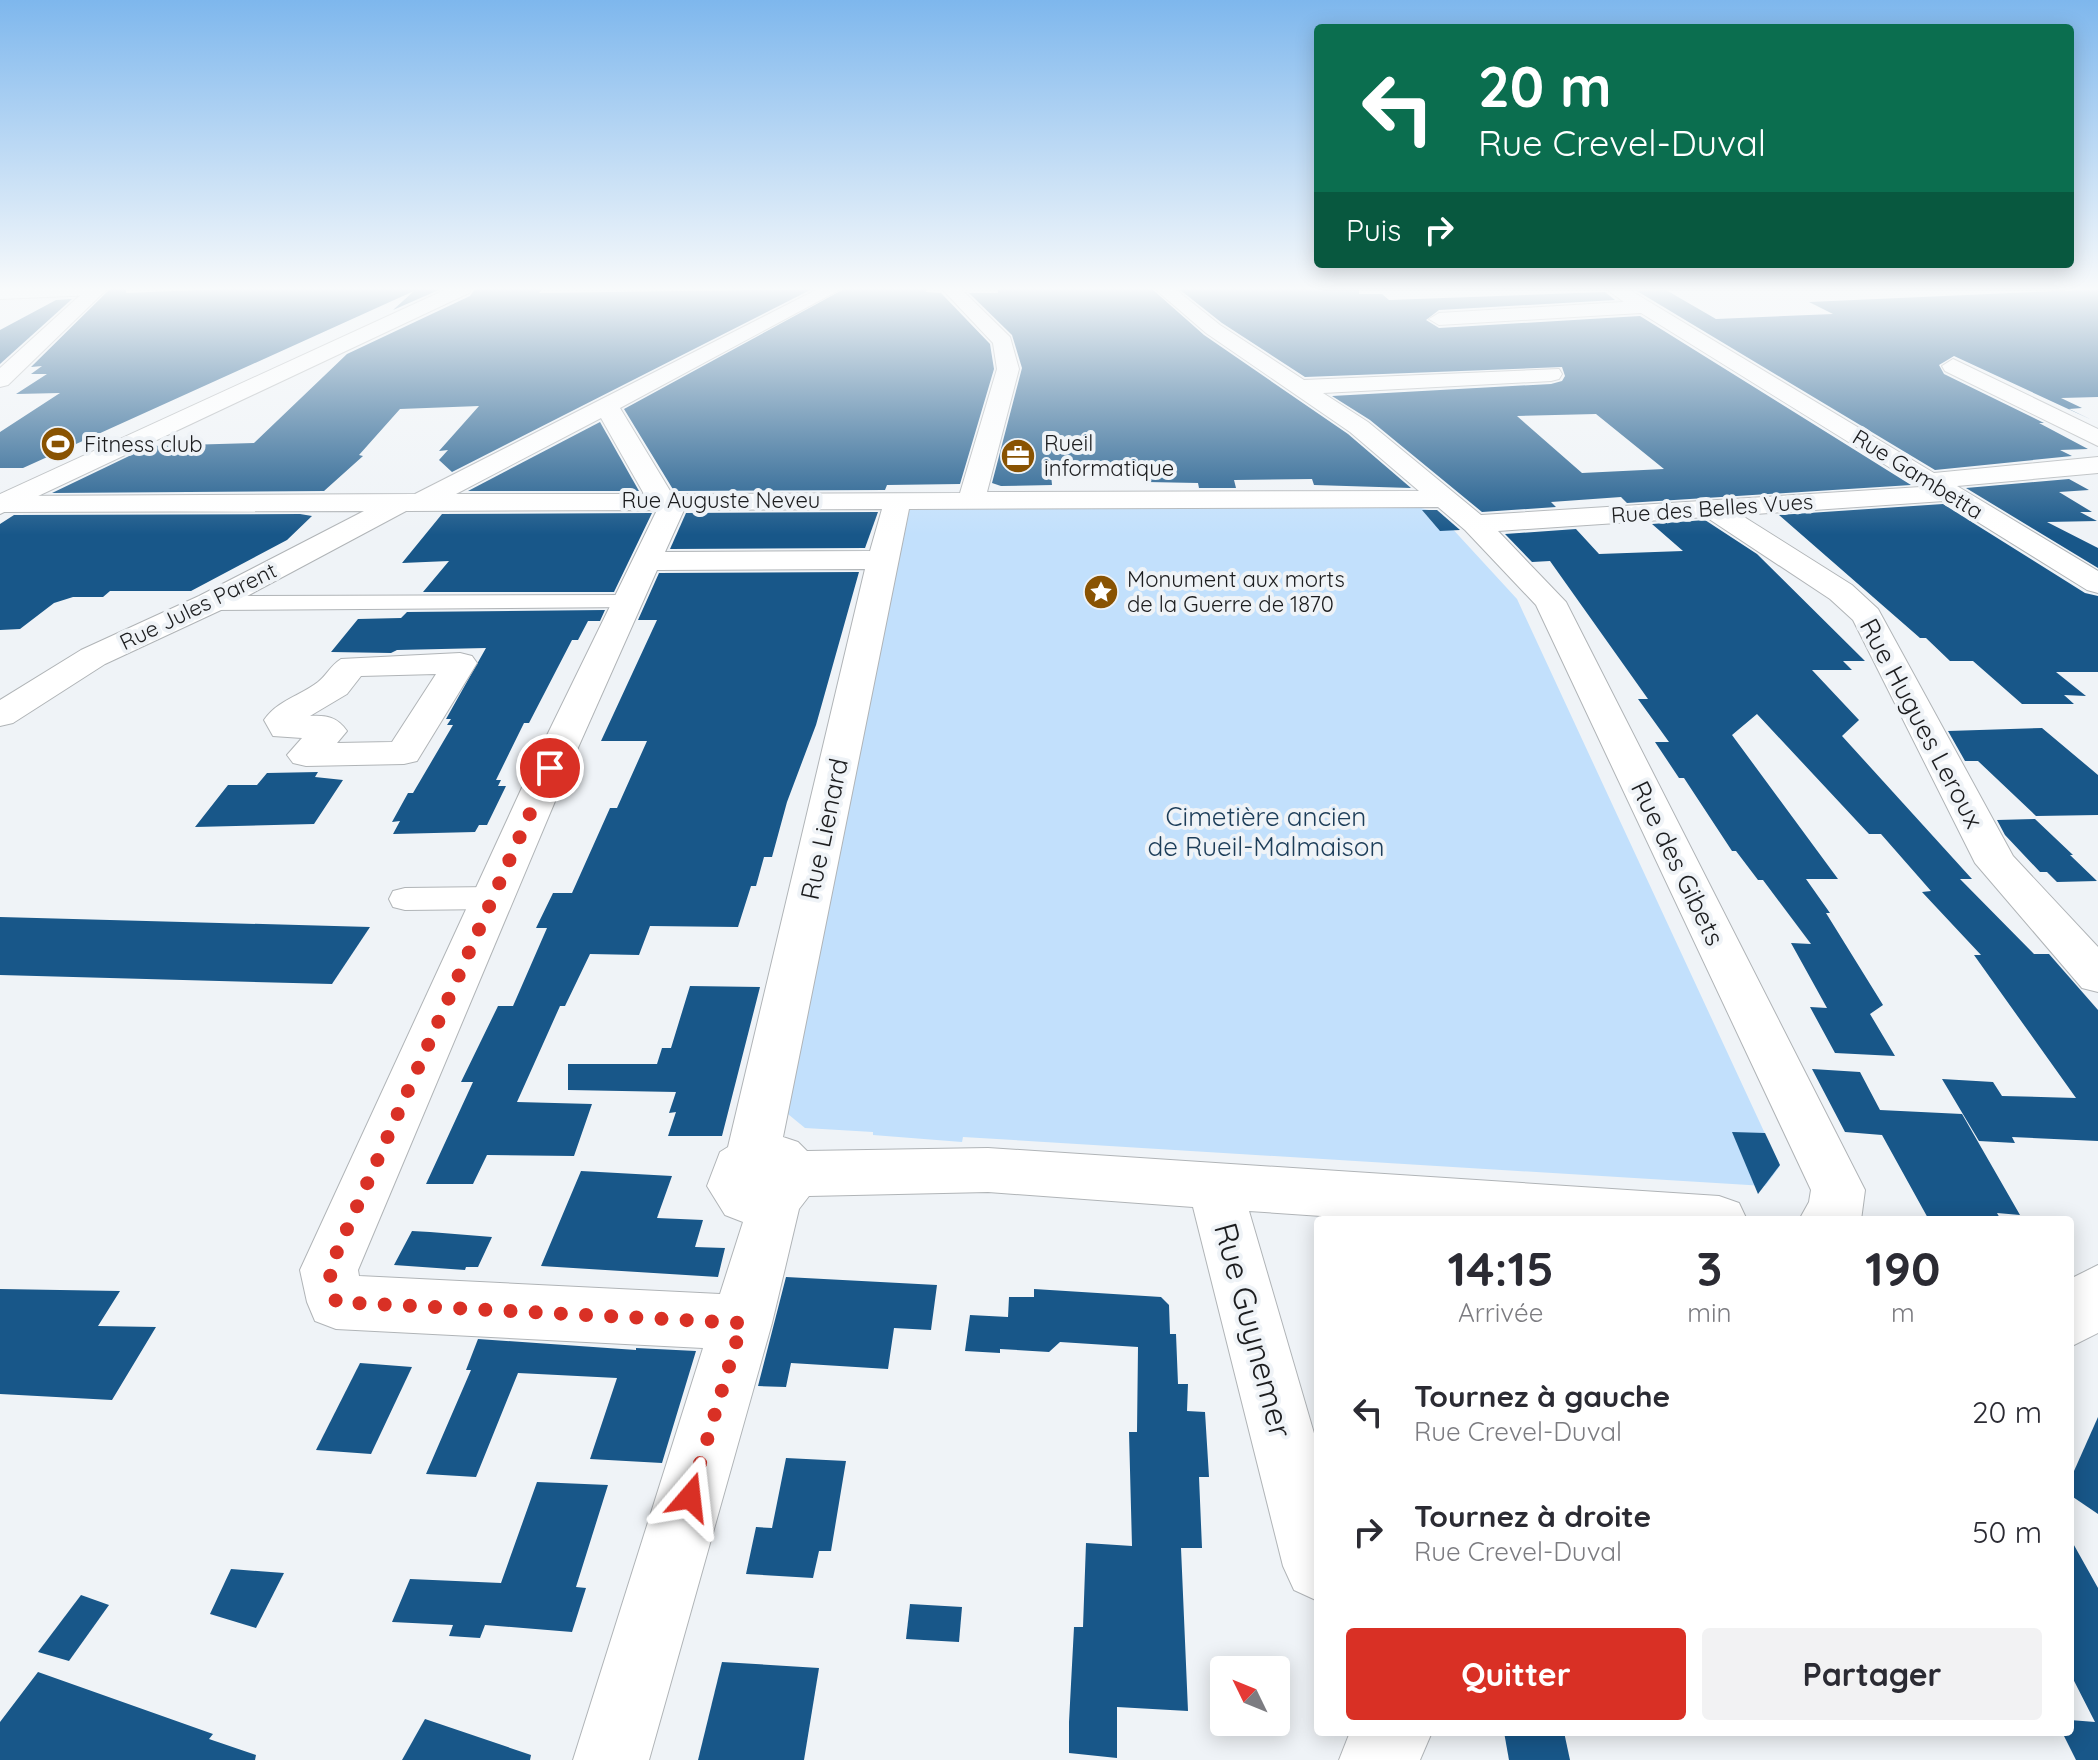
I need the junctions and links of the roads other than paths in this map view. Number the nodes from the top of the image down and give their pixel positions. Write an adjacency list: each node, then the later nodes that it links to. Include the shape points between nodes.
1 (269, 371): 18 (main road)
2 (284, 371): 18 (main road)
3 (672, 371): 10 (street, Rue Jules Parent)
4 (1007, 371): 15 (street)
5 (1277, 371): 9 (street)
6 (1751, 371): 13 (street, Rue Gambetta)
7 (1963, 371): 11 (street)
8 (1551, 374): 9 (street)
9 (1301, 387): 16 (street, via 1359,427)
10 (596, 410): 17 (street, via 612,413); 19 (street, Rue Jules Parent)
11 (2098, 439)
12 (2098, 465): 13 (street, Rue des Belles Vues)
13 (1940, 487): 20 (street, Rue des Belles Vues); 24 (street, Rue Gambetta)
14 (898, 499): 15 (street, Rue Auguste Neveu); 17 (street, Rue Auguste Neveu); 22 (street, Rue Lienard)
15 (972, 499): 16 (street, Rue Auguste Neveu)
16 (1442, 499): 21 (street)
17 (665, 501): 19 (street, Rue Auguste Neveu); 23 (street, via 671,509)
18 (1, 502): 19 (street, Rue Auguste Neveu)
19 (412, 502): 25 (street, Rue Jules Parent)
20 (1711, 508): 21 (street, Rue des Belles Vues); 30 (street, Rue Hugues Leroux, via 1841,592 1867,616 1996,863)
21 (1475, 524): 34 (street, Rue des Gibets, via 1550,602 1838,1190)
22 (882, 560): 23 (street); 31 (street, Rue Lienard)
23 (638, 582): 25 (street); 28 (street)
24 (2098, 584)
25 (210, 603): 27 (street, Rue Jules Parent, via 93,657)
26 (365, 664): 26 (street, via 342,673 335,687 282,720 286,728 323,726 329,731 306,755 404,753 460,663)
27 (0, 715)
28 (493, 898): 29 (street); 35 (street, via 329,1270 336,1302)
29 (405, 899)
30 (2098, 976)
31 (772, 1177): 32 (street, via 988,1170); 35 (street, Rue Lienard, via 772,1217)
32 (1215, 1186): 33 (street); 36 (street, Rue Guynemer)
33 (1660, 1216)
34 (1835, 1216)
35 (742, 1323): 38 (street, Rue Lienard)
36 (1314, 1551)
37 (1390, 1736): 39 (main road)
38 (611, 1760)
39 (1379, 1760)

